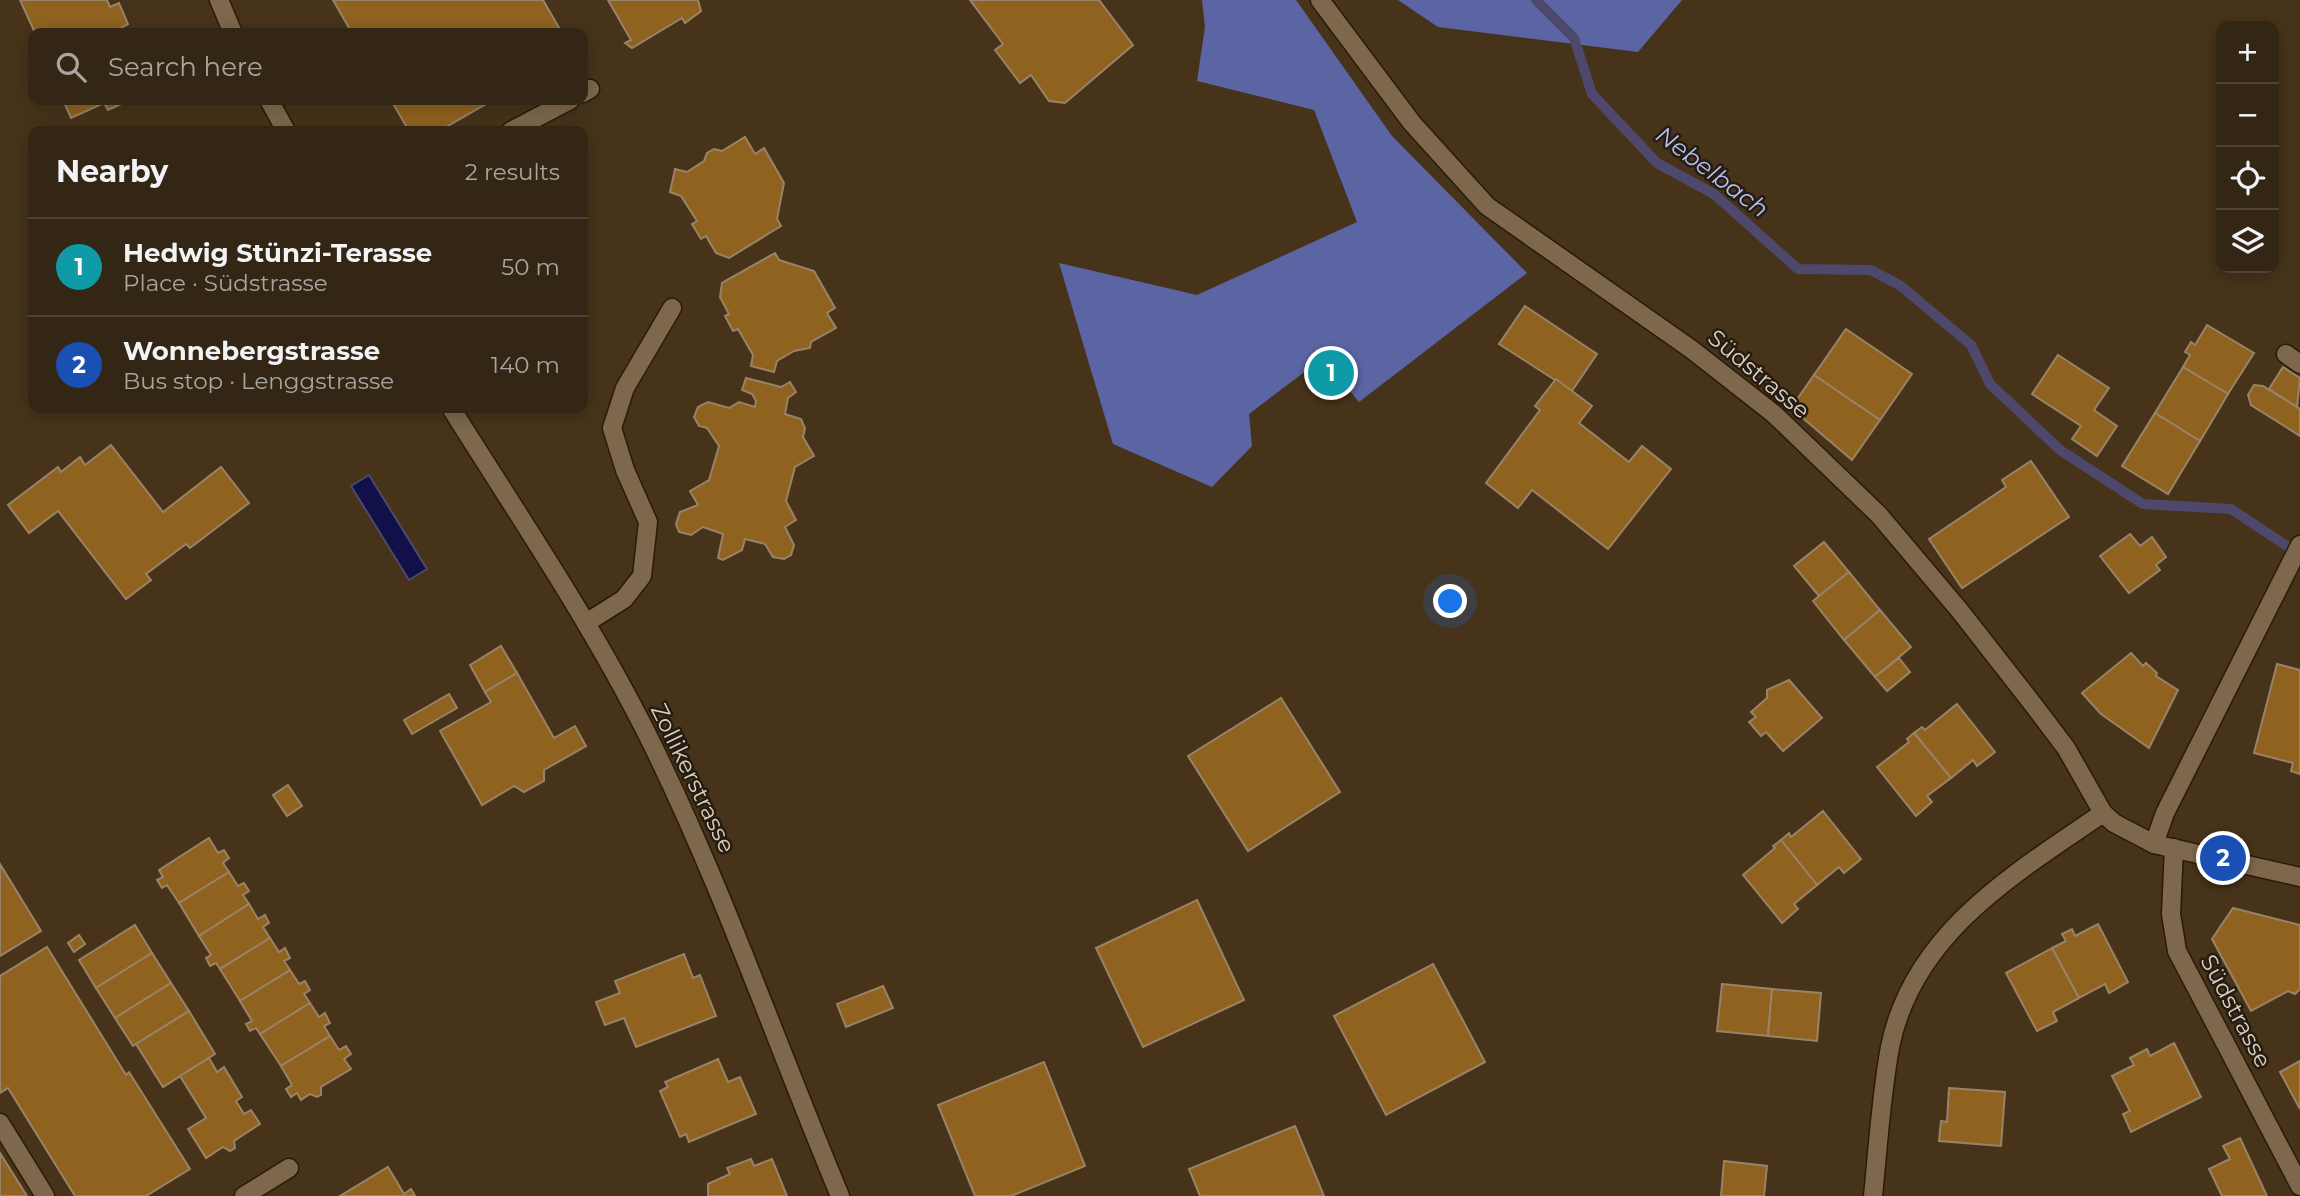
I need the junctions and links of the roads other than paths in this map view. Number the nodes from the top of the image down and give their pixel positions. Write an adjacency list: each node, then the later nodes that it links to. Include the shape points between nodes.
1 (219, 0): 3 (street)
2 (1320, 0): 12 (street, Südstrasse, via 1412,123 1487,206 1691,349 1774,414 1879,515 2035,706 2066,748)
3 (231, 28)
4 (272, 105): 6 (street)
5 (560, 105): 7 (street)
6 (283, 126)
7 (521, 126)
8 (672, 307): 11 (street, via 625,388 612,428 648,522 642,576 624,599)
9 (454, 413): 11 (street, Zollikerstrasse)
10 (2300, 545): 13 (street)
11 (586, 623): 21 (street, Zollikerstrasse, via 647,733 701,847)
12 (2103, 813): 13 (street, Südstrasse, via 2124,830); 22 (street, via 2002,883 1936,945 1901,1009 1891,1046)
13 (2154, 844): 14 (street, Südstrasse)
14 (2174, 848): 15 (street, Südstrasse); 18 (street, Südstrasse, via 2171,914 2177,951)
15 (2300, 877)
16 (0, 1123): 19 (street)
17 (289, 1168): 20 (street)
18 (2300, 1186)
19 (45, 1196)
20 (244, 1196)
21 (840, 1196)
22 (1873, 1196)

